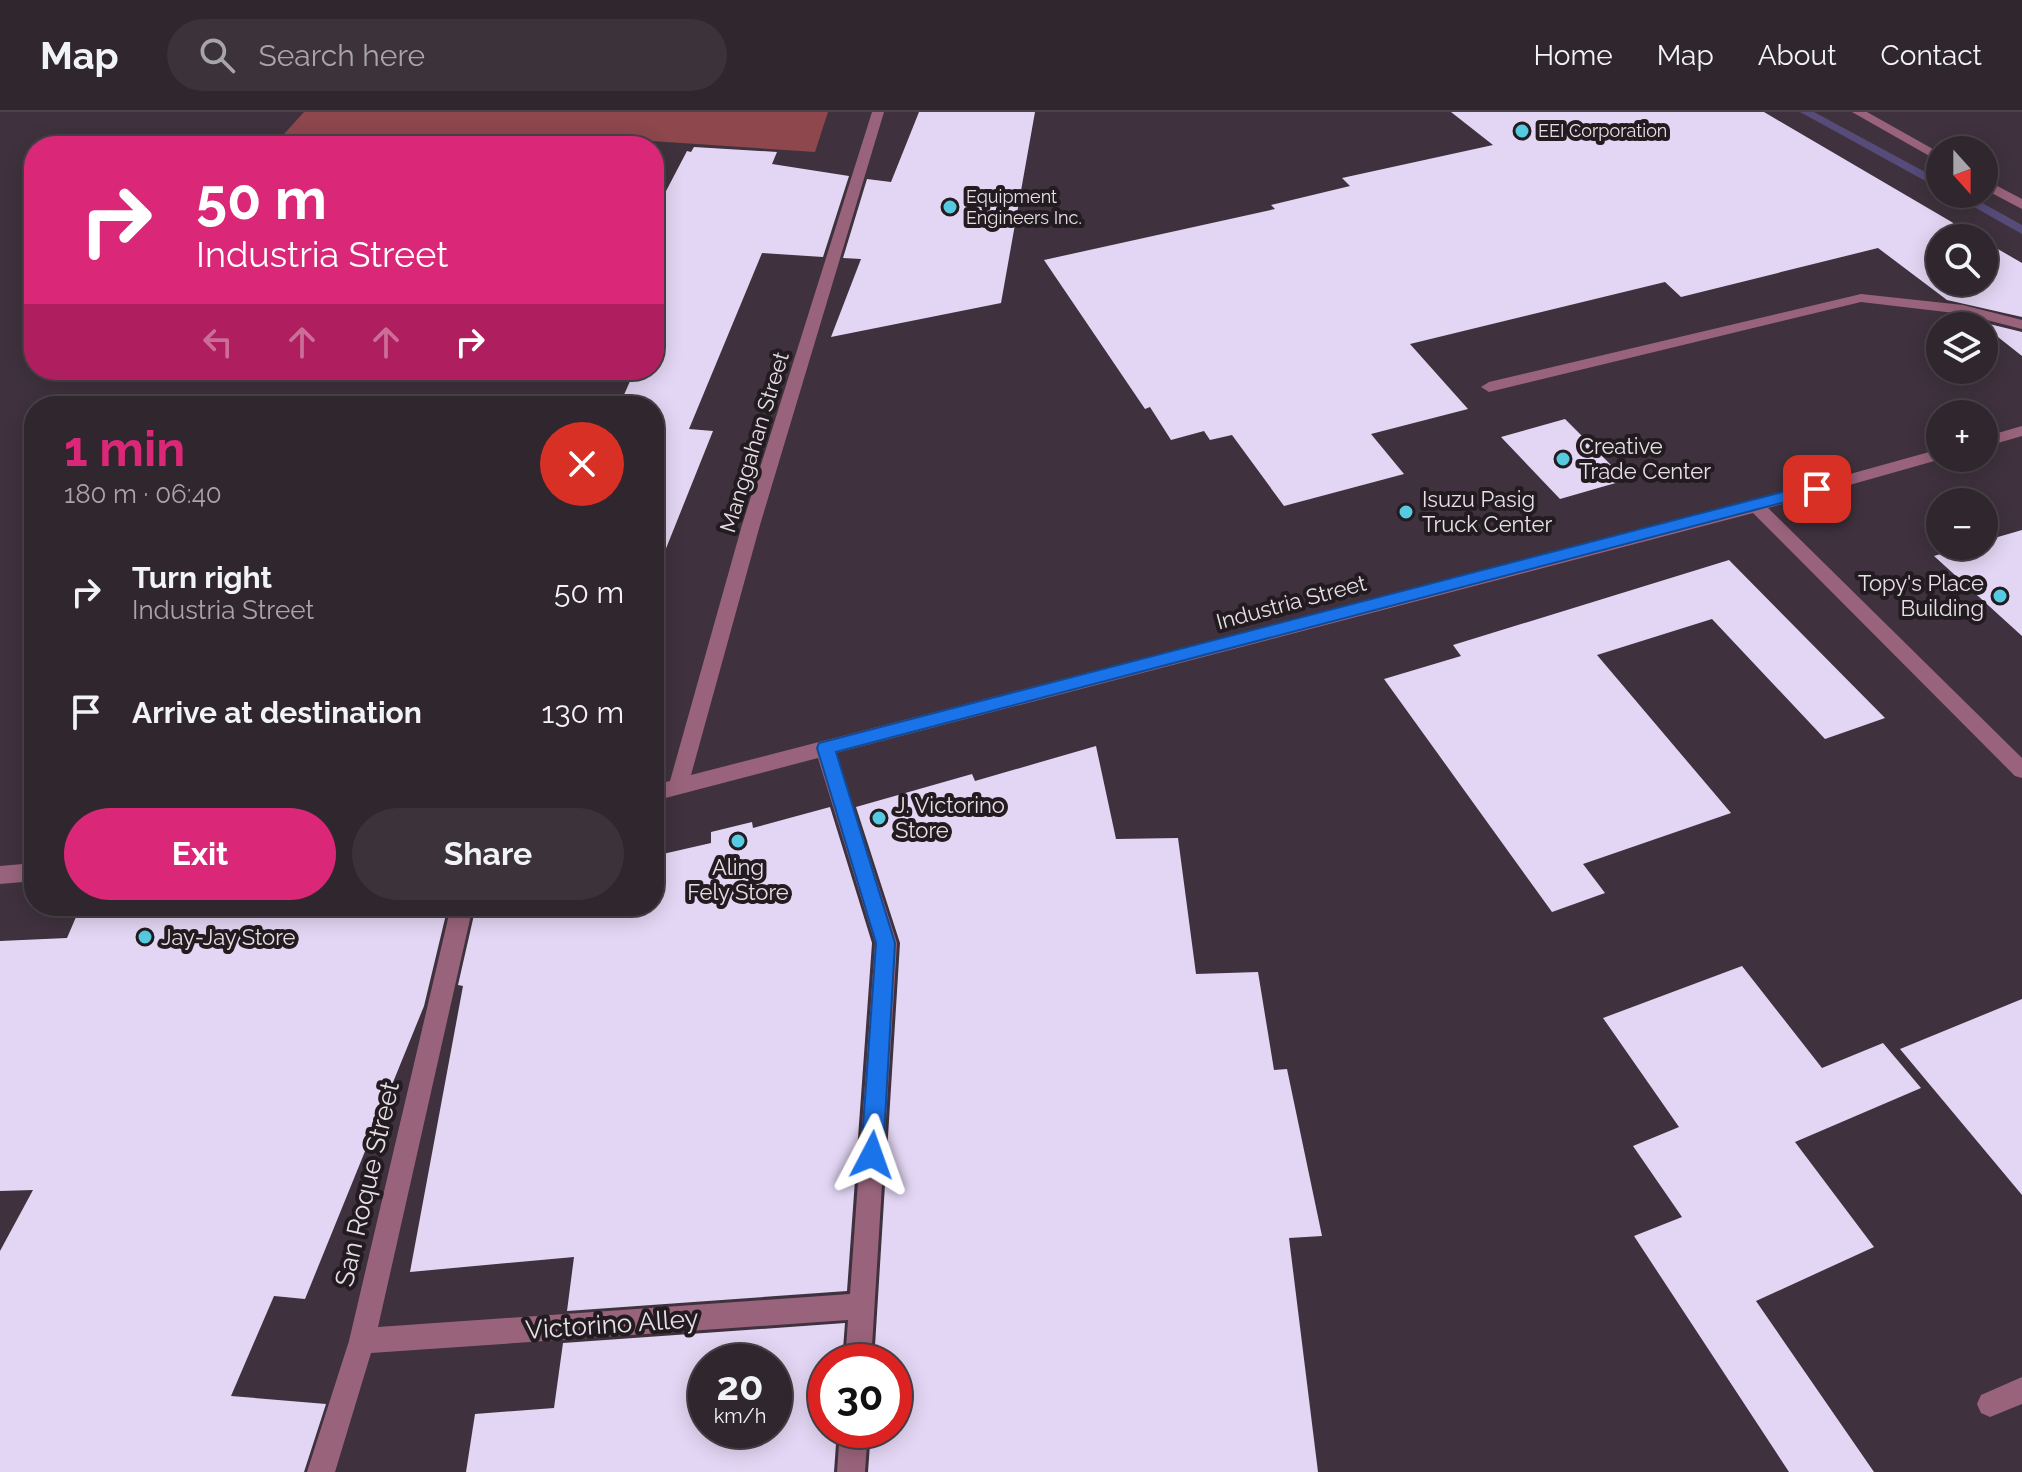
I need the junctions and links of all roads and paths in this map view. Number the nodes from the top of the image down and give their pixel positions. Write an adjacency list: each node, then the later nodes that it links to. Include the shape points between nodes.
1 (878, 112): 14 (street, Manggahan Street, via 751,525)
2 (1858, 112): 3 (street)
3 (1926, 150)
4 (1998, 191): 5 (street)
5 (2022, 205)
6 (2022, 325): 7 (street, via 1995,315 1861,298)
7 (1489, 387)
8 (2022, 431): 9 (street)
9 (1998, 438)
10 (1926, 458): 11 (street, Industria Street)
11 (1756, 506): 12 (street, Industria Street); 13 (street)
12 (825, 748): 14 (street, Industria Street); 19 (street, via 886,943)
13 (2022, 770)
14 (678, 787): 15 (street, Industria Street)
15 (664, 790)
16 (24, 873): 17 (street)
17 (0, 875)
18 (460, 916): 20 (street, San Roque Street)
19 (862, 1306): 20 (street, Victorino Alley); 21 (street)
20 (362, 1341): 25 (street, San Roque Street)
21 (859, 1344)
22 (2022, 1390): 23 (street)
23 (1990, 1404)
24 (853, 1448): 26 (street)
25 (321, 1472)
26 (851, 1472)

